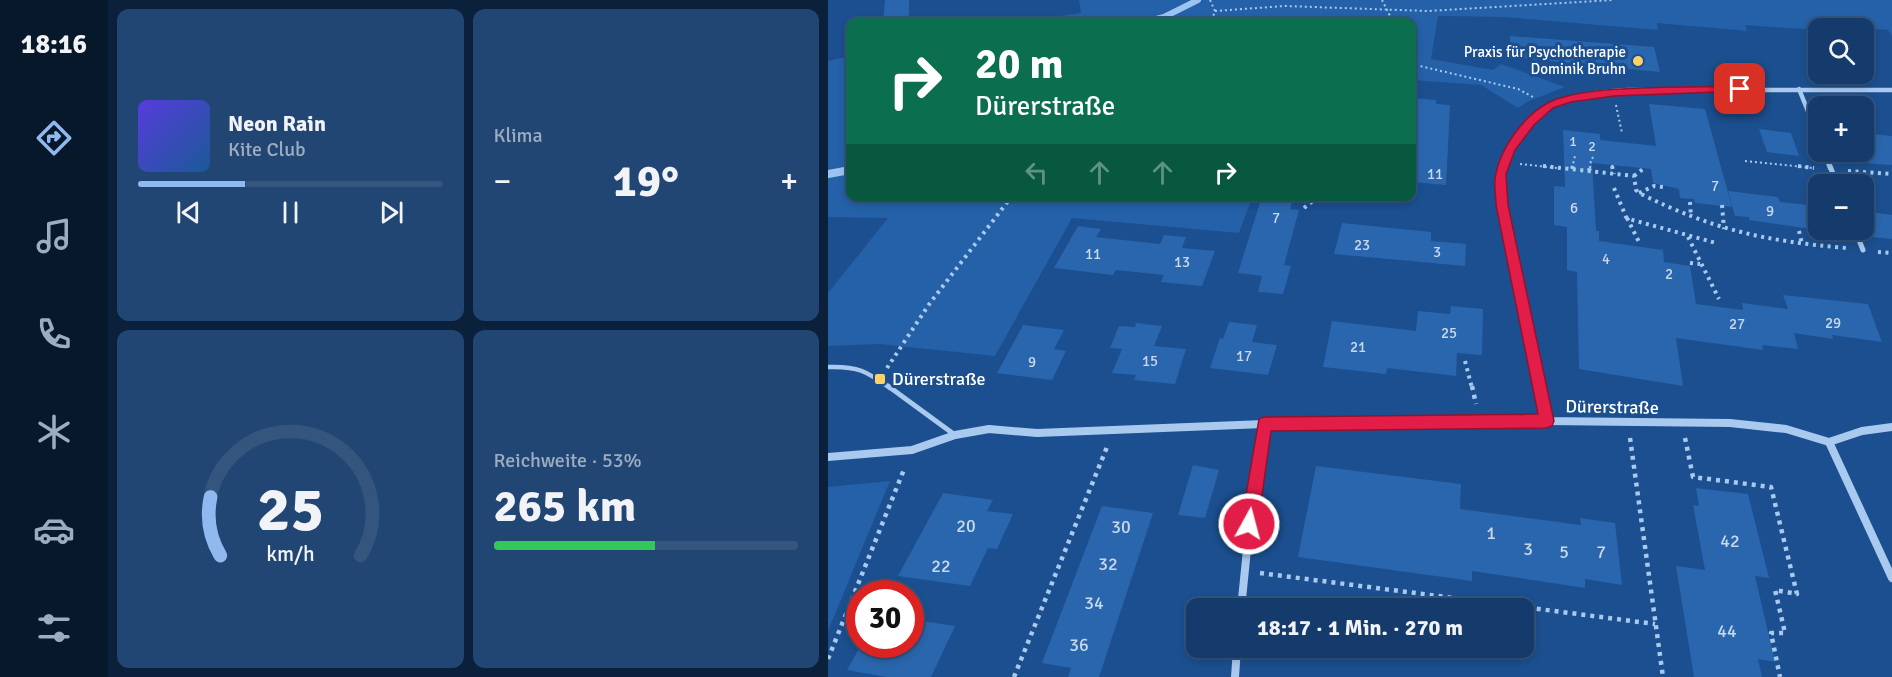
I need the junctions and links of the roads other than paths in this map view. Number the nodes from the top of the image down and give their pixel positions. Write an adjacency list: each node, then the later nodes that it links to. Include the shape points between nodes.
1 (1799, 89): 2 (street); 3 (street); 7 (street, via 1614,93 1569,99 1549,106 1520,135 1501,174 1502,205)
2 (1892, 90)
3 (1808, 111)
4 (1859, 240): 5 (street)
5 (1863, 250)
6 (828, 367): 10 (lane, via 865,370)
7 (1546, 421): 8 (street, Dürerstraße); 11 (street, Dürerstraße, via 1730,423 1786,429)
8 (1264, 424): 10 (street, Dürerstraße, via 1037,433 989,429); 14 (street)
9 (1892, 427): 11 (street)
10 (956, 435): 12 (street, Dürerstraße, via 912,450)
11 (1828, 442): 13 (street)
12 (828, 457)
13 (1892, 578)
14 (1242, 598)
15 (1236, 658): 16 (street)
16 (1235, 677)

